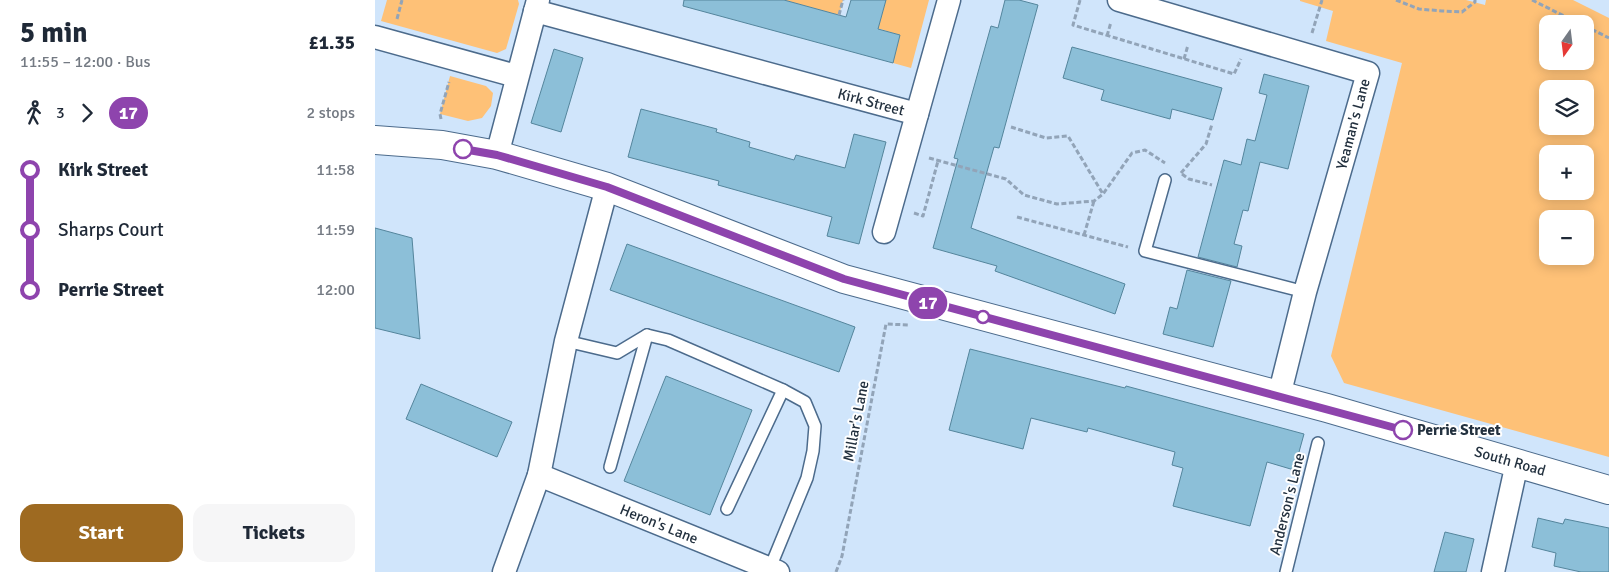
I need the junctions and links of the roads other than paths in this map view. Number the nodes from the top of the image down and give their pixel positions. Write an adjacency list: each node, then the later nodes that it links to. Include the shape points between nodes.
1 (949, 0): 6 (street, Kirk Street)
2 (1119, 0): 12 (street, Yeaman's Lane, via 1368,73)
3 (536, 5): 5 (street, Kirk Street); 6 (street, Kirk Street)
4 (375, 37): 5 (street)
5 (516, 76): 8 (street, Kirk Street)
6 (917, 114): 11 (street, Kirk Street)
7 (375, 140): 8 (street, South Road, via 442,145)
8 (497, 155): 10 (street, South Road)
9 (1165, 180): 12 (lane, via 1145,251)
10 (607, 187): 14 (street); 16 (street, South Road, via 844,279)
11 (884, 232)
12 (1305, 292): 16 (street, Yeaman's Lane)
13 (647, 335): 14 (lane, via 617,353); 15 (lane, via 668,340); 19 (lane)
14 (566, 341): 20 (street)
15 (783, 390): 22 (lane); 23 (lane, via 805,402 815,426 807,478)
16 (1279, 396): 18 (street, South Road)
17 (1318, 443): 25 (lane, Anderson's Lane)
18 (1517, 463): 21 (street, South Road); 26 (street)
19 (610, 467)
20 (539, 475): 23 (street, Heron's Lane); 24 (street)
21 (1609, 490)
22 (727, 509)
23 (774, 570)
24 (503, 572)
25 (1286, 572)
26 (1493, 572)

